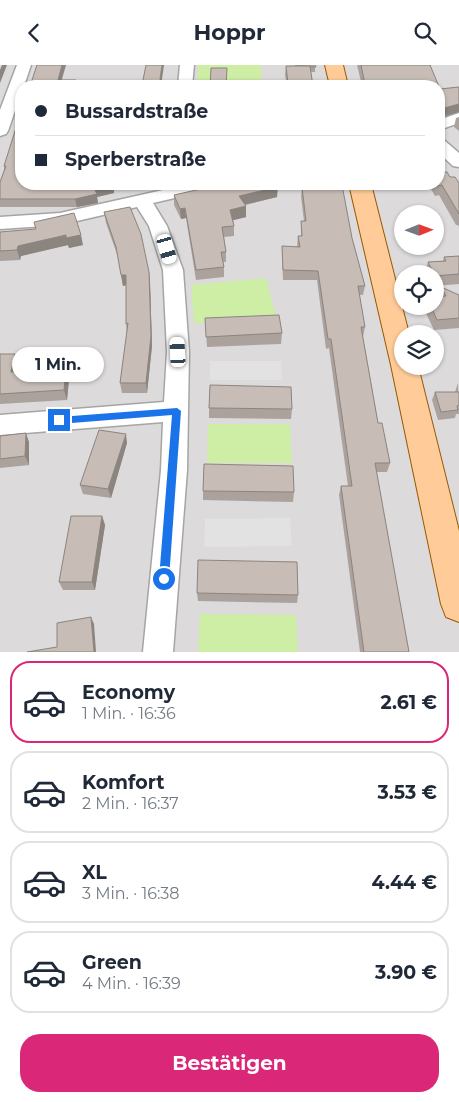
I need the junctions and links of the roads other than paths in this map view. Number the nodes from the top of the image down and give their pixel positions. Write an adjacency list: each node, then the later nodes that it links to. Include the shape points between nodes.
1 (24, 65): 4 (street)
2 (187, 65): 5 (street)
3 (334, 65): 6 (main road)
4 (19, 80)
5 (186, 80)
6 (338, 80)
7 (15, 90): 10 (street)
8 (459, 118): 9 (street)
9 (445, 123)
10 (0, 131)
11 (445, 149): 12 (street)
12 (459, 162)
13 (184, 190): 15 (street)
14 (361, 190): 17 (main road)
15 (142, 199): 16 (street, via 60,219); 19 (street, via 158,226 173,270 178,352)
16 (0, 223)
17 (394, 327)
18 (406, 375): 21 (main road)
19 (177, 411): 20 (street); 22 (street)
20 (0, 425)
21 (459, 604)
22 (158, 652)

